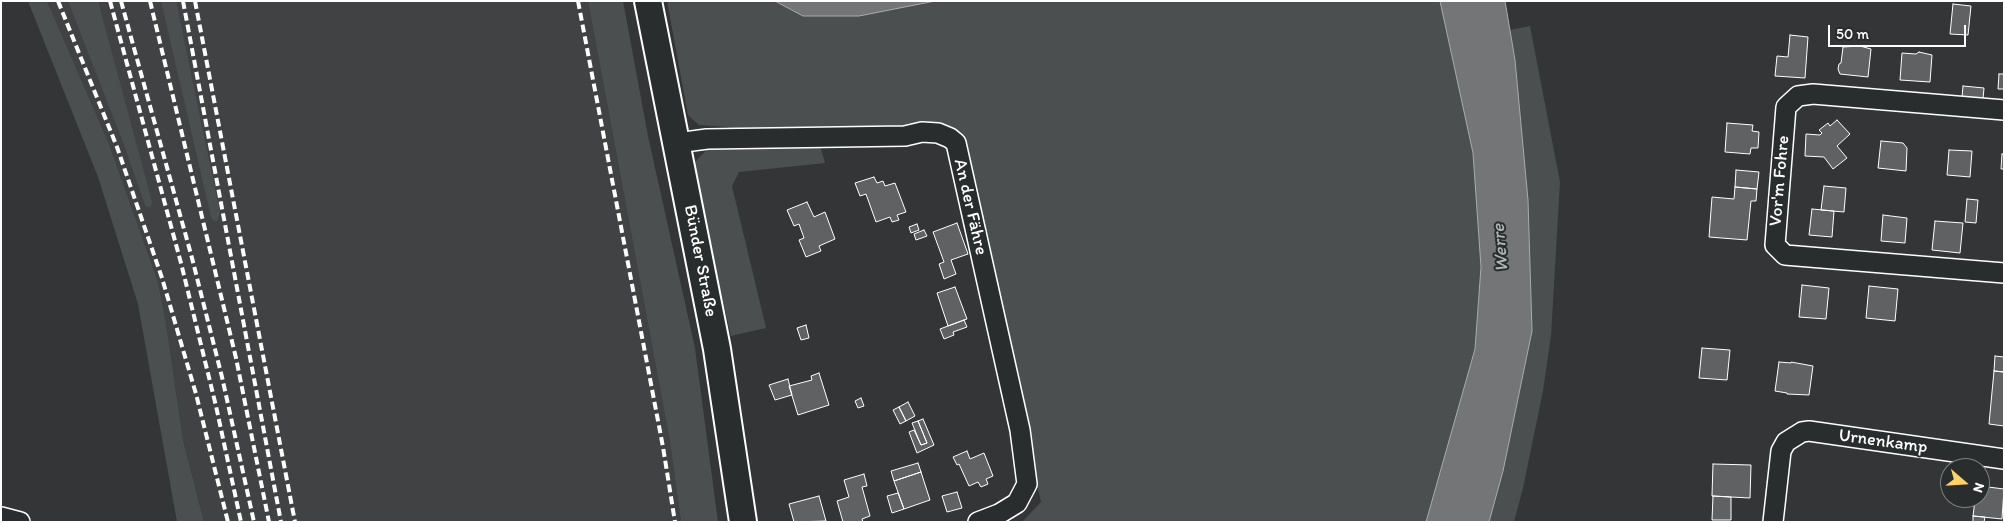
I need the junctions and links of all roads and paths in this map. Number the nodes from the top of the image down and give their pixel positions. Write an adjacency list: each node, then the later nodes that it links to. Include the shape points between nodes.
1 (648, 1): 3 (main road, Bünder Straße)
2 (2004, 110): 4 (street, Vor'm Fohre, via 1813,94 1798,96 1786,107 1775,245 1785,255)
3 (677, 143): 8 (main road, Bünder Straße, via 717,349); 9 (street, An der Fähre, via 707,139 905,136 922,132 938,133 956,143 1020,430 1027,484 1017,503)
4 (2004, 273)
5 (2004, 458): 10 (street, Urnenkamp, via 1809,431 1793,436 1781,451)
6 (1, 517): 7 (street)
7 (20, 522)
8 (743, 522)
9 (978, 522)
10 (1773, 522)

